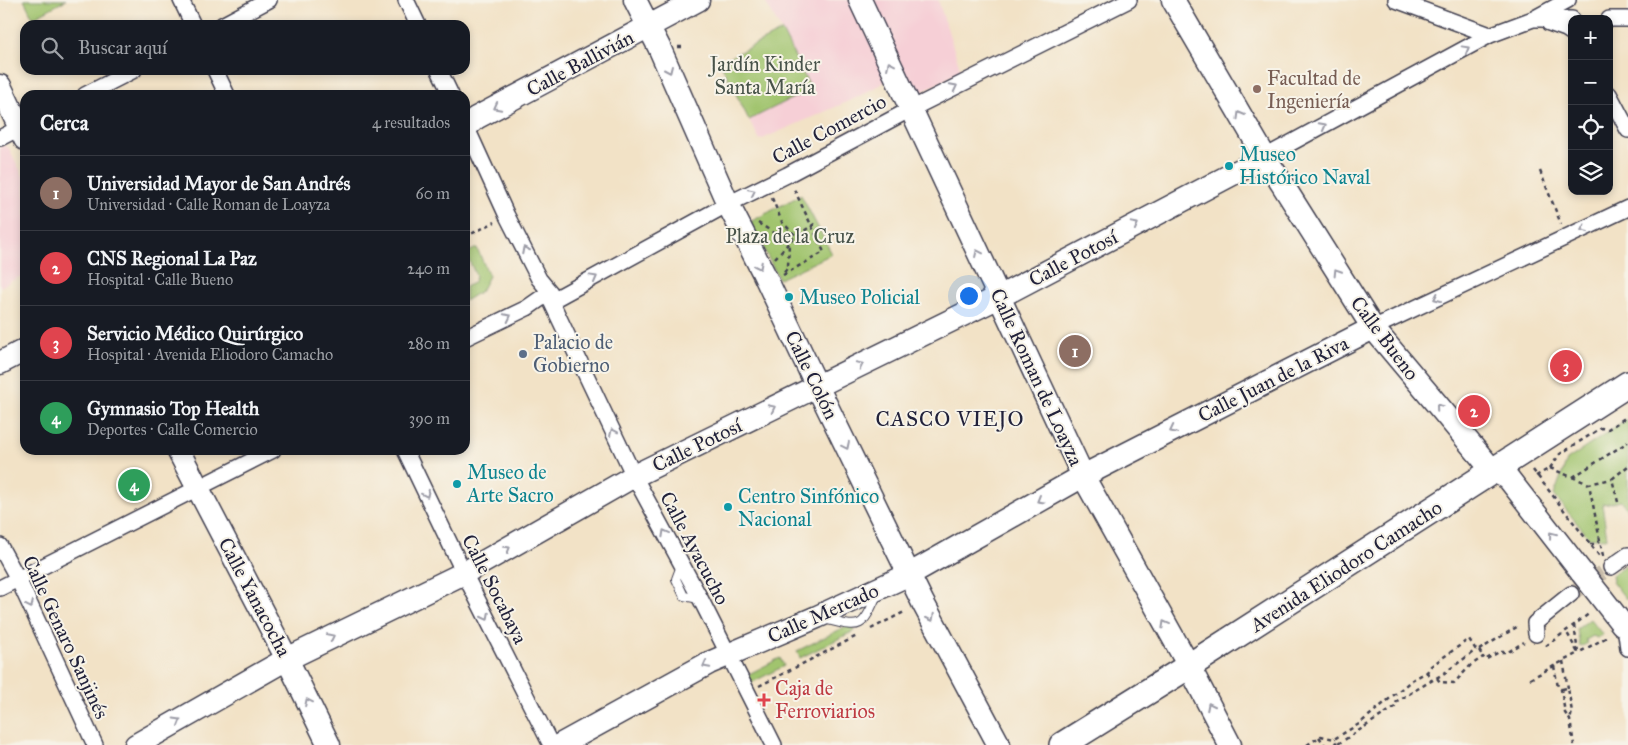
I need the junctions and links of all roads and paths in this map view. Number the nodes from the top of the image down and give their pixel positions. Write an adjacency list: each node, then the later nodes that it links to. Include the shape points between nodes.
1 (182, 0): 15 (street)
2 (269, 0): 16 (street)
3 (406, 0): 17 (street)
4 (635, 0): 18 (main road, Calle Colón)
5 (698, 0): 18 (main road, Calle Ballivián)
6 (860, 0): 29 (main road, Calle Roman de Loayza, one-way to 6)
7 (1130, 0): 29 (street, Calle Comercio, one-way to 7)
8 (1173, 0): 36 (main road, Calle Bueno, one-way to 8)
9 (1396, 0): 20 (street)
10 (1568, 0): 11 (street)
11 (1534, 19): 12 (street); 19 (street); 20 (street)
12 (1568, 19)
13 (1613, 19): 14 (street)
14 (1628, 19)
15 (191, 20)
16 (231, 20)
17 (416, 20)
18 (648, 27): 30 (main road, Calle Ballivián, one-way to 30); 40 (main road, Calle Colón, one-way to 40)
19 (1568, 30)
20 (1490, 35): 36 (street, one-way to 20)
21 (124, 75): 25 (street)
22 (217, 75): 26 (street)
23 (441, 75): 27 (street)
24 (0, 86): 31 (main road)
25 (95, 90)
26 (225, 90)
27 (449, 90)
28 (1613, 102): 32 (street)
29 (911, 109): 38 (street, Calle Comercio); 52 (main road, Calle Roman de Loayza, one-way to 29)
30 (470, 123)
31 (20, 125)
32 (1628, 130)
33 (20, 132): 35 (street)
34 (470, 135): 51 (street, Calle Ayacucho, one-way to 34, via 507,216)
35 (0, 138)
36 (1265, 157): 52 (main road, Calle Potosí, one-way to 36); 53 (main road, Calle Bueno, one-way to 36)
37 (1540, 171): 47 (path)
38 (787, 174): 39 (street, Calle Comercio); 43 (path)
39 (767, 185): 40 (street, Calle Comercio, one-way to 39); 46 (path, via 782,222)
40 (728, 204): 50 (main road, Calle Colón, one-way to 50); 51 (street, Calle Comercio, one-way to 40)
41 (1628, 208): 47 (street, Calle Juan de la Riva, one-way to 47)
42 (816, 223): 43 (path)
43 (812, 226): 46 (path); 50 (path, via 824,252)
44 (482, 229): 45 (path)
45 (470, 235)
46 (796, 236): 48 (path)
47 (1566, 238): 53 (street, Calle Juan de la Riva, one-way to 53)
48 (789, 242): 49 (path); 50 (path)
49 (788, 267)
50 (772, 274): 58 (main road, Calle Colón)
51 (550, 297): 54 (street, Calle Comercio, one-way to 51); 67 (street, Calle Ayacucho, one-way to 51)
52 (999, 297): 58 (main road, Calle Potosí, one-way to 52); 68 (main road, Calle Roman de Loayza)
53 (1373, 328): 66 (main road, Calle Bueno, one-way to 53); 68 (main road, Calle Juan de la Riva, one-way to 68)
54 (470, 336)
55 (20, 353): 56 (main road)
56 (0, 363)
57 (1628, 384): 66 (main road, Avenida Eliodoro Camacho)
58 (817, 386): 67 (main road, Calle Potosí, one-way to 58); 86 (main road, Calle Colón, one-way to 86)
59 (1628, 416): 65 (path, via 1560,454)
60 (1628, 442): 70 (path)
61 (180, 455): 74 (main road, Calle Yanacocha)
62 (263, 455): 74 (street)
63 (407, 455): 85 (street, Calle Socabaya, one-way to 85)
64 (1628, 466): 72 (path)
65 (1550, 468): 69 (path); 70 (path)
66 (1511, 470): 69 (path); 91 (main road, Calle Bueno, one-way to 66, bridge); 106 (main road, Avenida Eliodoro Camacho)
67 (634, 476): 85 (main road, Calle Potosí, one-way to 67); 102 (street, Calle Ayacucho, one-way to 67)
68 (1083, 476): 86 (main road, Calle Mercado, one-way to 86); 106 (main road, Calle Roman de Loayza, one-way to 68)
69 (1536, 476): 71 (path); 76 (path)
70 (1572, 477): 73 (path)
71 (1531, 479)
72 (1612, 479): 73 (path); 75 (path)
73 (1589, 484): 80 (path)
74 (197, 488): 87 (street); 104 (main road, Calle Yanacocha)
75 (1618, 502)
76 (1562, 509): 77 (path); 78 (path)
77 (1558, 512)
78 (1584, 537): 79 (path); 81 (path)
79 (1580, 540)
80 (1600, 542): 81 (path); 81 (path, via 1604,562)
81 (1590, 544)
82 (0, 546): 87 (street, Calle Genaro Sanjinés)
83 (1628, 555): 84 (street)
84 (1611, 567)
85 (464, 573): 104 (main road, Calle Potosí, one-way to 85); 121 (street, Calle Socabaya, one-way to 121)
86 (910, 574): 90 (main road, Calle Colón); 102 (main road, Calle Mercado)
87 (18, 579): 88 (street); 118 (street, Calle Genaro Sanjinés, one-way to 118)
88 (0, 588)
89 (1571, 594): 97 (street, via 1535,623)
90 (923, 603): 94 (path); 124 (main road, Calle Colón, one-way to 124)
91 (1616, 620): 93 (path); 99 (street); 101 (path, via 1605,638)
92 (1524, 622): 100 (path)
93 (1574, 625): 95 (path); 101 (path)
94 (870, 630)
95 (1566, 631): 98 (path); 101 (path)
96 (861, 634): 114 (path)
97 (1536, 634): 103 (path, via 1508,652 1499,652 1485,660)
98 (1544, 648)
99 (1628, 648)
100 (1477, 650): 103 (path); 108 (path, via 1468,639); 109 (path)
101 (1578, 653): 105 (path)
102 (729, 654): 114 (street, Calle Ayacucho); 122 (main road, Calle Mercado, one-way to 122)
103 (1483, 657): 109 (path, via 1470,665 1454,683 1440,682)
104 (287, 658): 119 (main road, Calle Potosí, one-way to 104); 120 (main road, Calle Yanacocha, one-way to 104)
105 (1563, 661): 107 (path); 112 (path)
106 (1189, 666): 125 (main road, Avenida Eliodoro Camacho); 126 (main road, Calle Roman de Loayza, one-way to 106)
107 (1554, 666): 110 (path); 113 (path)
108 (1427, 672): 111 (path); 117 (path)
109 (1437, 678): 111 (path)
110 (1530, 679)
111 (1432, 681): 129 (path, via 1397,701 1395,707)
112 (1568, 688): 113 (path); 115 (path)
113 (1561, 689): 115 (path, via 1565,713)
114 (747, 692): 123 (street, Calle Ayacucho)
115 (1570, 720): 130 (path)
116 (1319, 737): 117 (path); 127 (path); 128 (path)
117 (1334, 739): 129 (path)
118 (95, 745)
119 (136, 745)
120 (329, 745)
121 (551, 745)
122 (560, 745)
123 (774, 745)
124 (999, 745)
125 (1062, 745)
126 (1230, 745)
127 (1307, 745)
128 (1325, 745)
129 (1337, 745)
130 (1574, 745)

